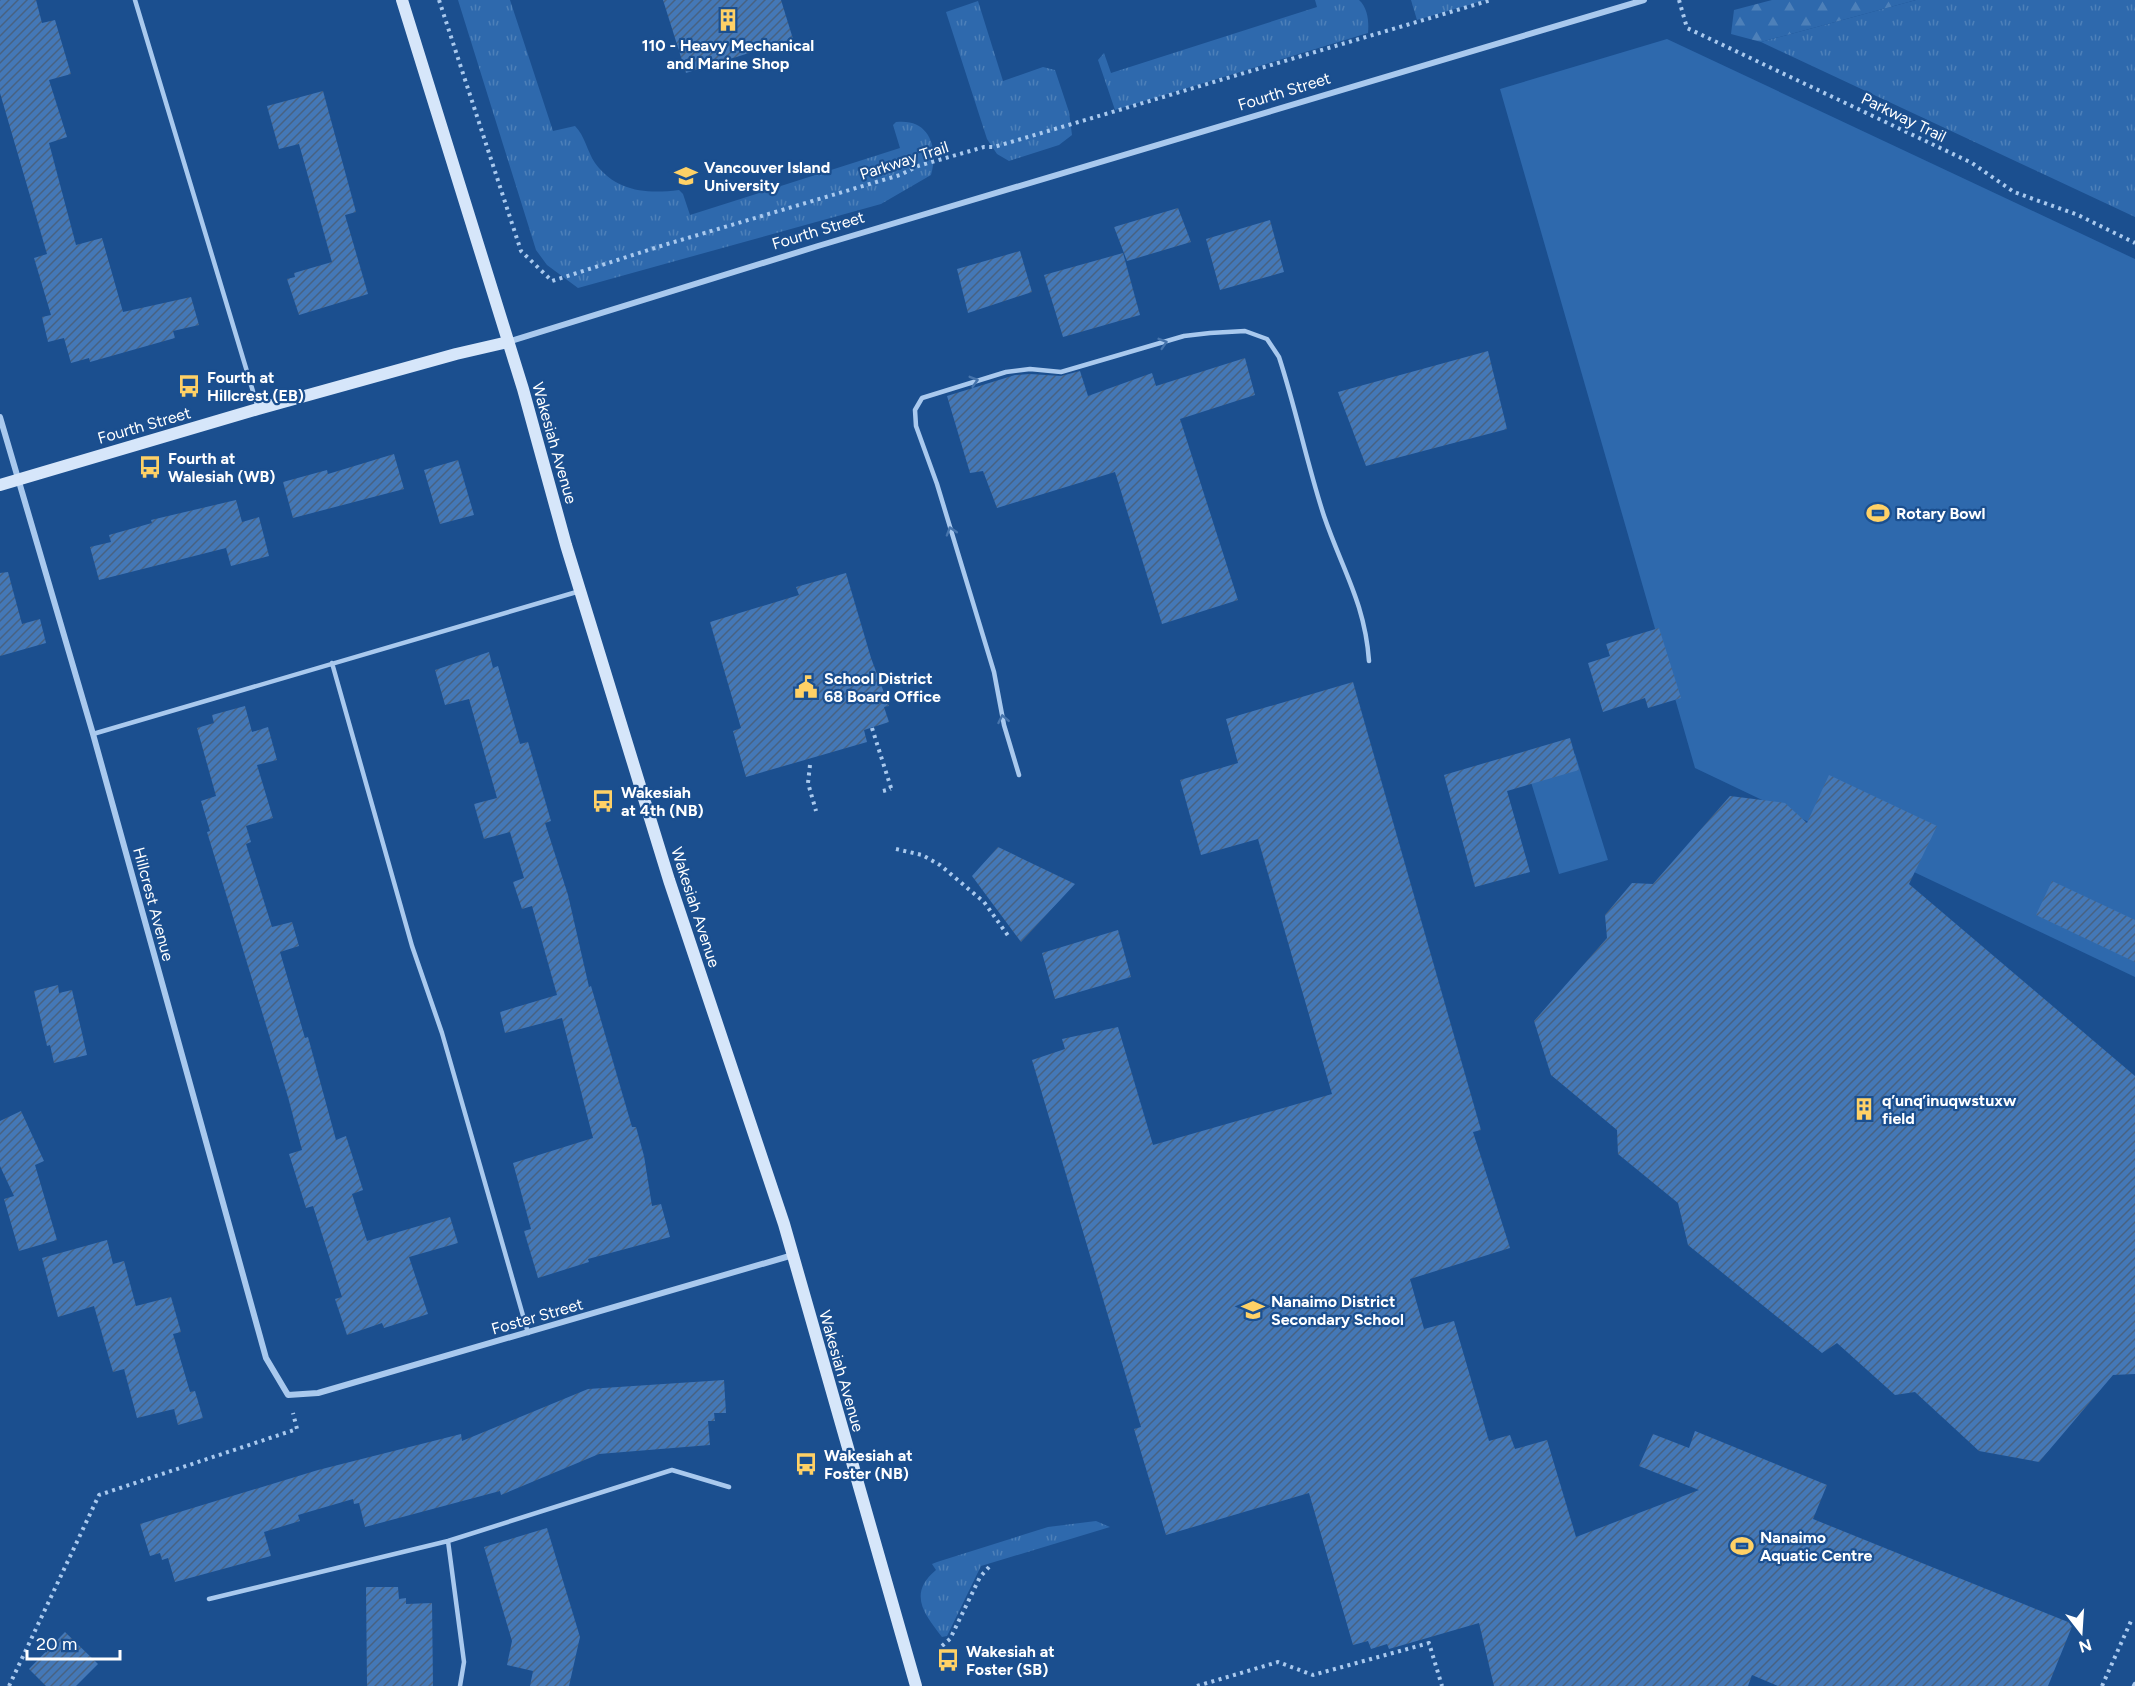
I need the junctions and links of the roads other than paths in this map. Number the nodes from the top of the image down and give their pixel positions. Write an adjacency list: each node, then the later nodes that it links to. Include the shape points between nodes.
1 (135, 0): 5 (lane)
2 (402, 0): 4 (main road, Wakesiah Avenue)
3 (1644, 0): 4 (street, Fourth Street)
4 (508, 342): 5 (main road, Fourth Street); 9 (main road, Wakesiah Avenue)
5 (258, 409): 7 (main road, Fourth Street)
6 (0, 417): 7 (street, Hillcrest Avenue)
7 (19, 479): 8 (main road, Fourth Street); 12 (street, Hillcrest Avenue)
8 (0, 485)
9 (581, 591): 11 (lane); 14 (main road, Wakesiah Avenue, via 669,880)
10 (1369, 661): 13 (lane, one-way to 10, via 994,672 916,426 915,410 922,398 951,388 1014,371 1061,372 1184,336 1245,331 1267,339 1279,357 1325,517 1362,611)
11 (332, 663): 12 (lane); 15 (lane)
12 (93, 734): 16 (street, Hillcrest Avenue, via 266,1358)
13 (1019, 775)
14 (793, 1255): 15 (street, Foster Street); 21 (main road, Wakesiah Avenue)
15 (528, 1333): 16 (street, Foster Street, via 318,1393)
16 (288, 1395)
17 (729, 1487): 18 (lane, via 672,1470)
18 (448, 1541): 19 (lane); 20 (lane, via 464,1662)
19 (209, 1599)
20 (460, 1686)
21 (916, 1686)

